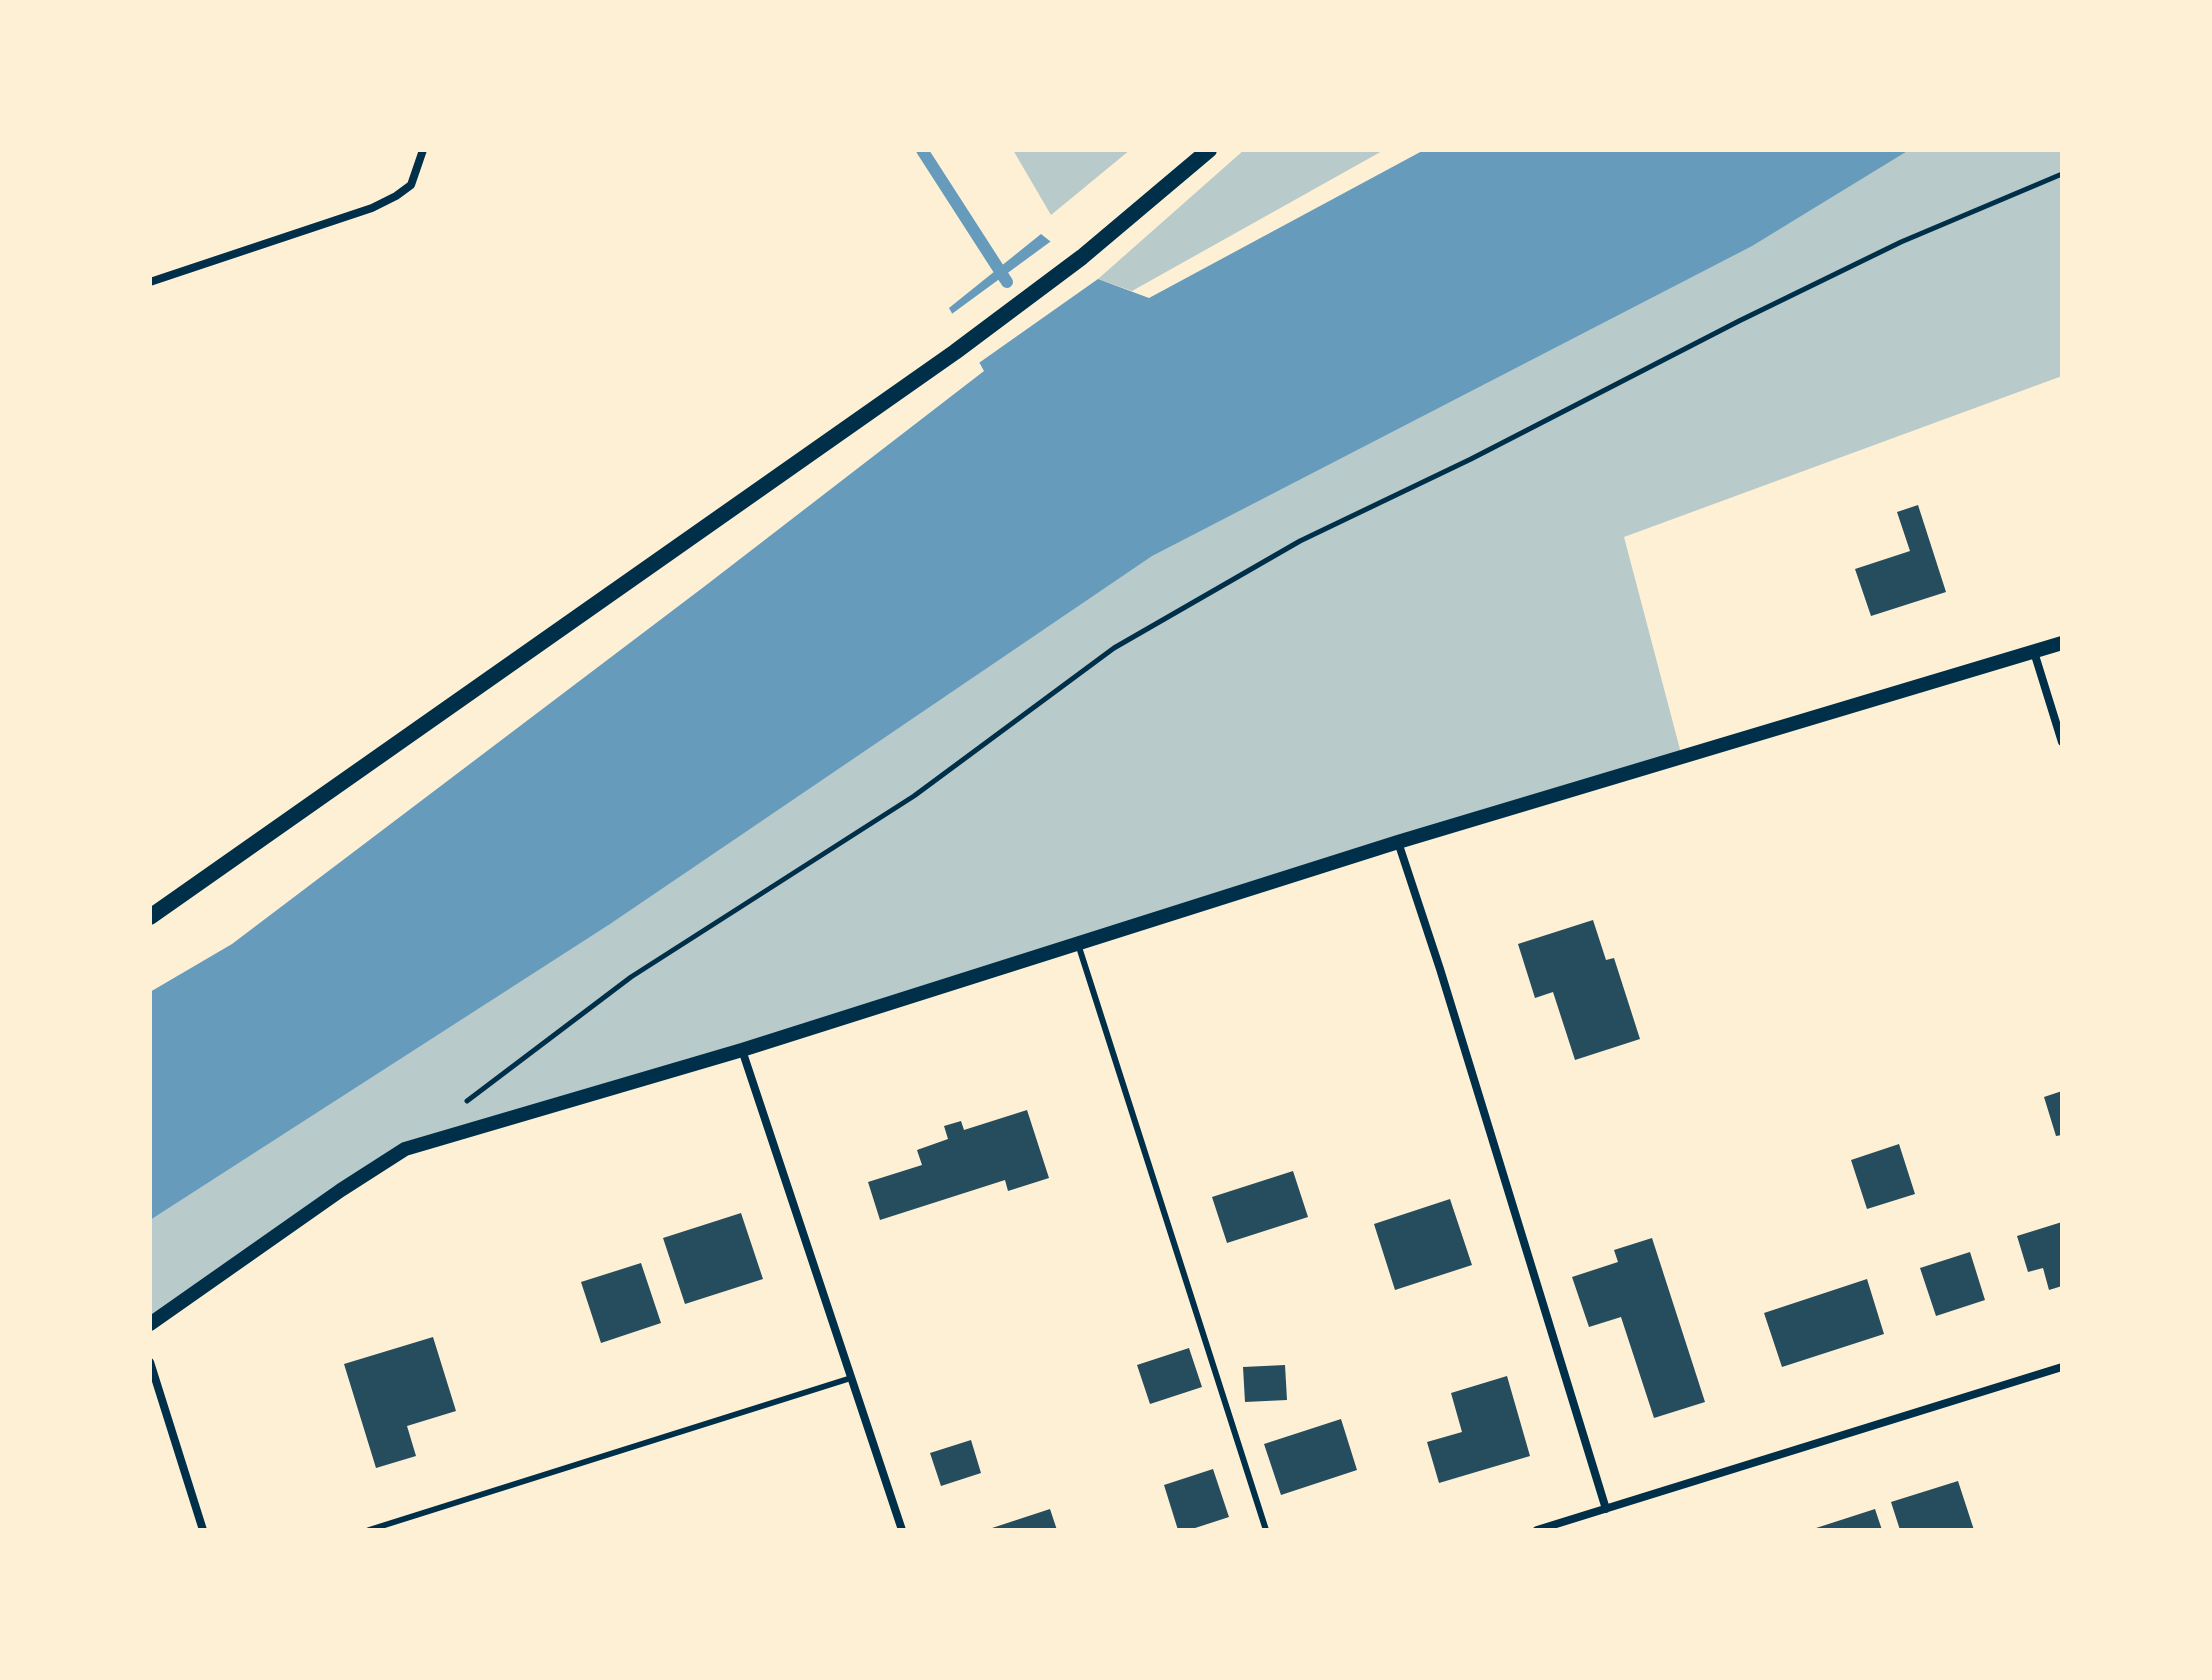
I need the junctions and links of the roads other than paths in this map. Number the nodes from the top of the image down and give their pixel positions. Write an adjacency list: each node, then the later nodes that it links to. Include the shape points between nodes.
1 (423, 150): 3 (street, via 411,185 372,208)
2 (1209, 150): 8 (main road, via 1082,257 955,352)
3 (150, 282)
4 (2062, 643): 5 (street)
5 (2034, 652): 6 (street); 7 (street)
6 (2062, 742)
7 (1398, 842): 9 (street); 15 (street)
8 (150, 917)
9 (1078, 944): 10 (street); 19 (lane)
10 (742, 1050): 11 (street, via 405,1149); 14 (street)
11 (150, 1324)
12 (150, 1362): 16 (street)
13 (2062, 1367): 15 (street)
14 (851, 1378): 17 (lane); 18 (street)
15 (1606, 1509): 20 (street)
16 (203, 1530)
17 (369, 1530)
18 (902, 1530)
19 (1266, 1530)
20 (1537, 1530)

